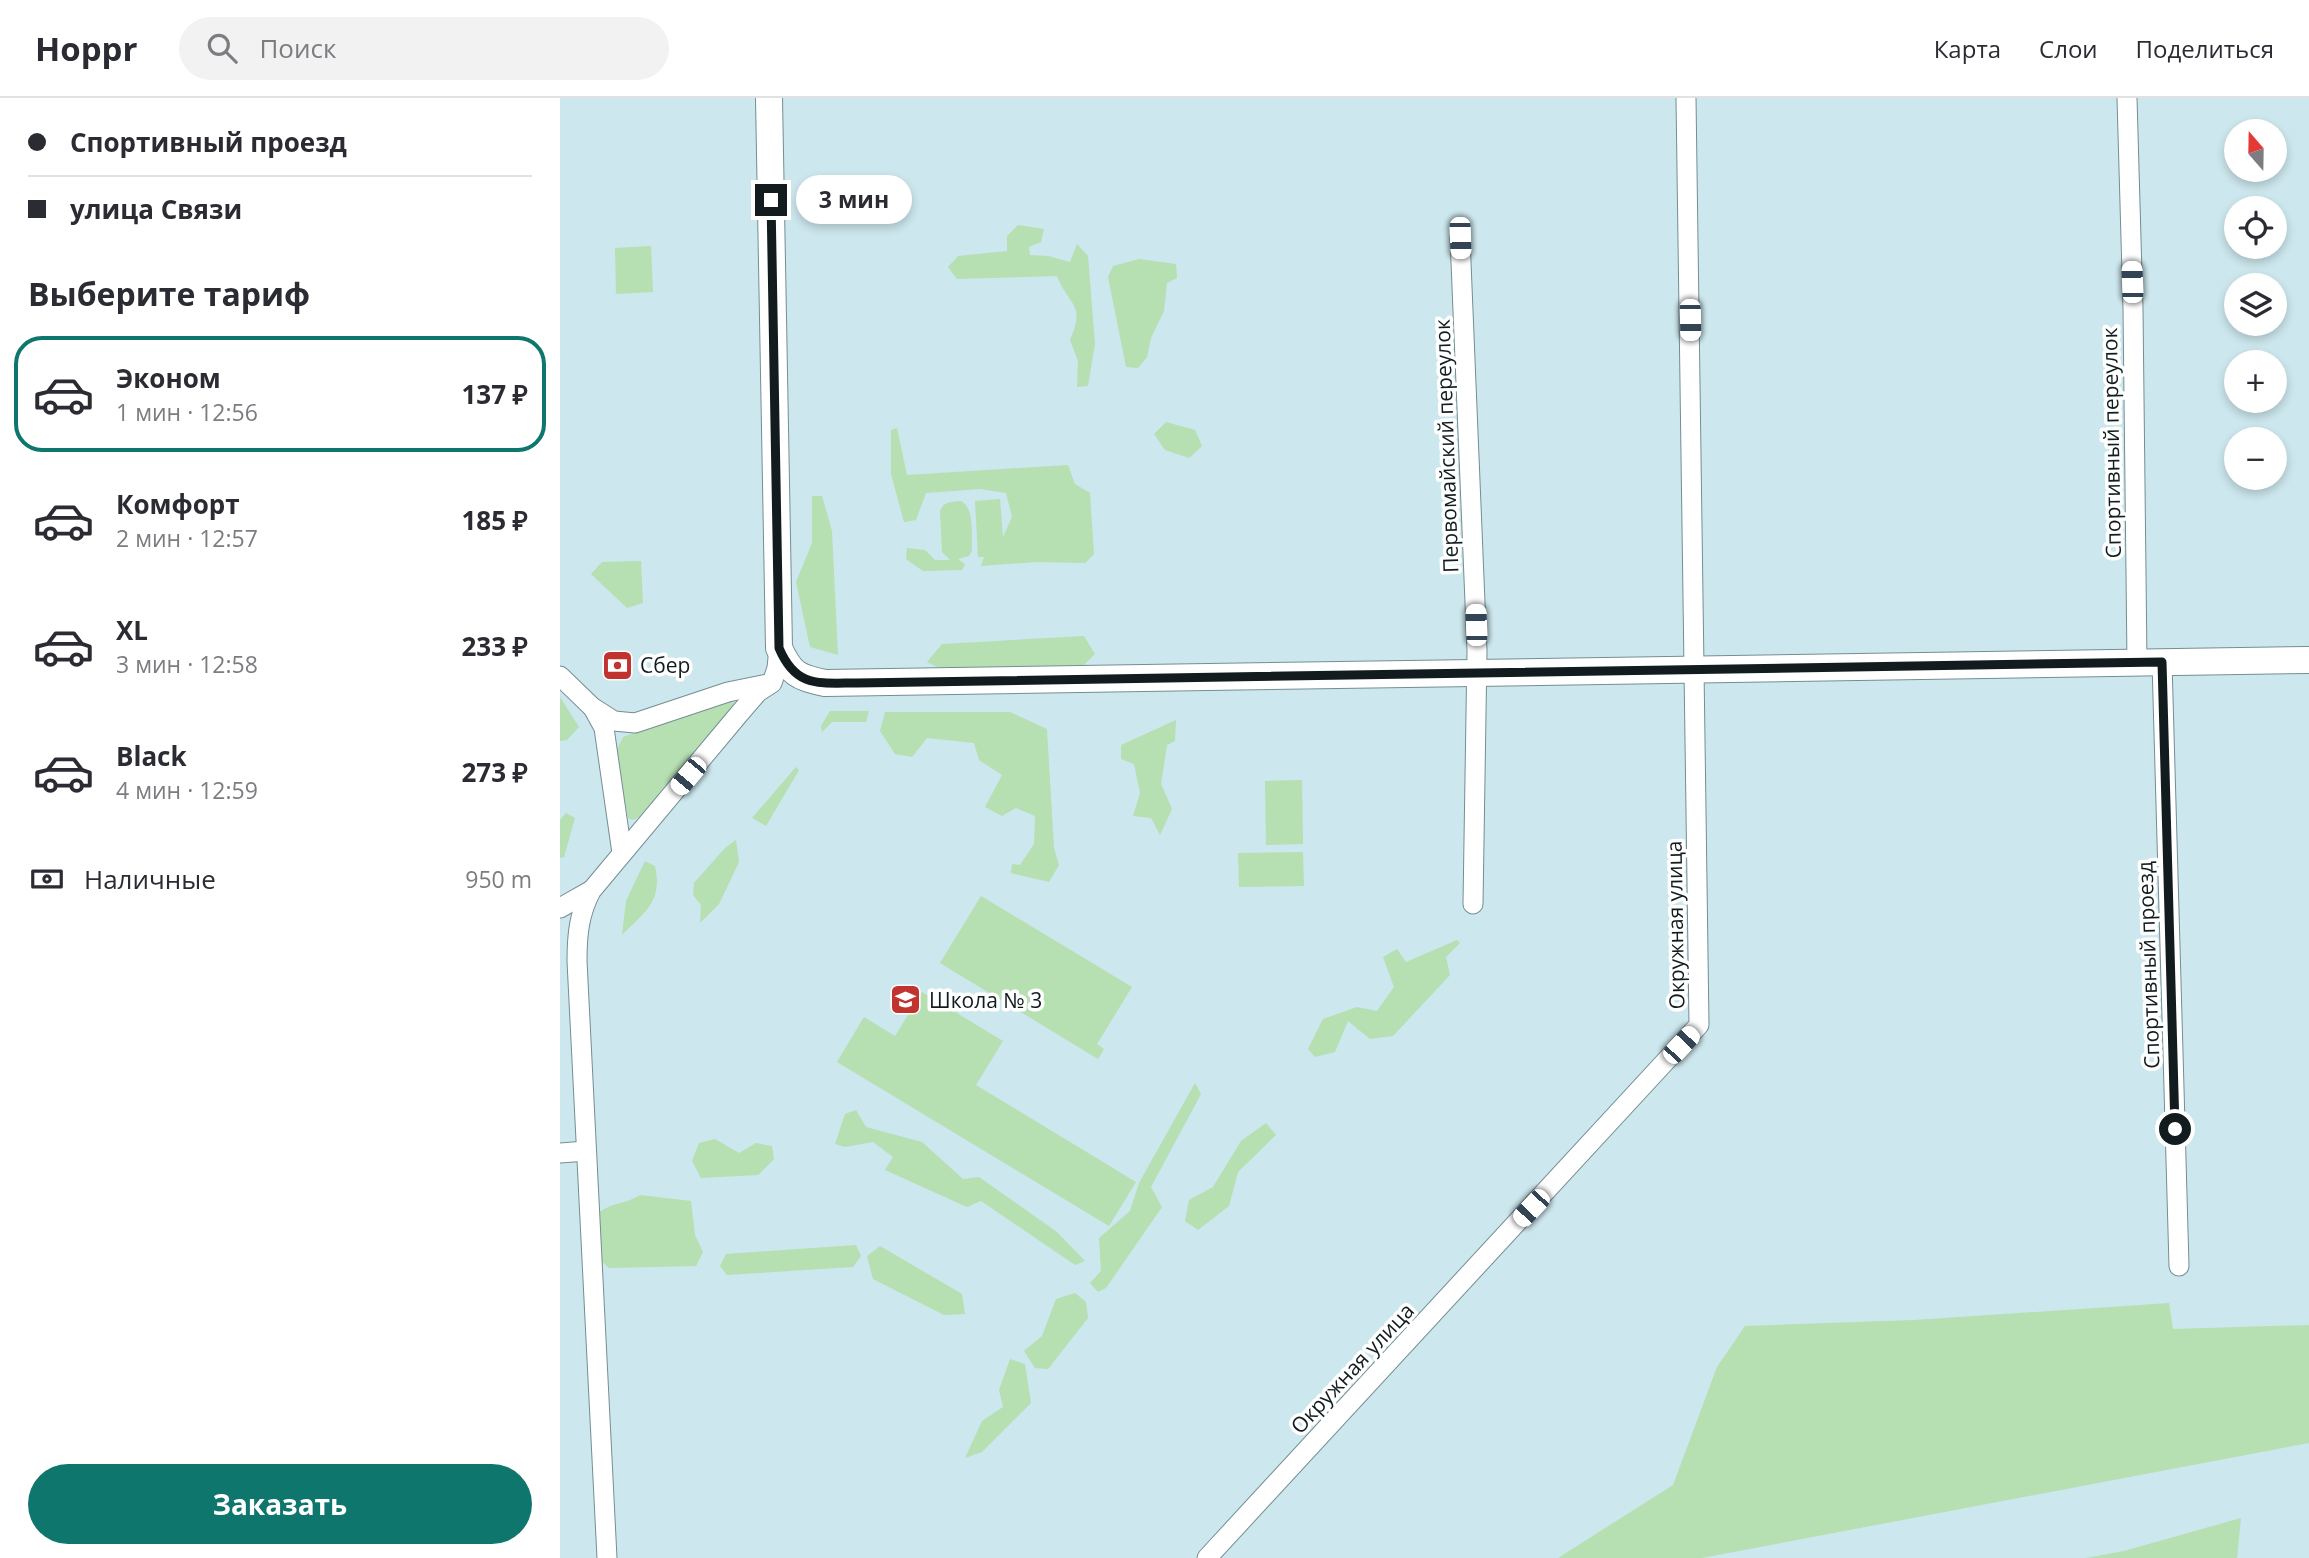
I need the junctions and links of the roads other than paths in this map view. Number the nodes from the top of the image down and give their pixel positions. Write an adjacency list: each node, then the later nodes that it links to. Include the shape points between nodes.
1 (769, 98): 8 (street)
2 (1686, 98): 7 (street, Окружная улица)
3 (2127, 98): 6 (street, Спортивный переулок)
4 (1460, 238): 9 (street, Первомайский переулок)
5 (2309, 660): 6 (street)
6 (2149, 662): 7 (street); 24 (street, Спортивный проезд)
7 (1695, 668): 9 (street); 26 (street, Окружная улица, via 1699,1025)
8 (785, 669): 9 (street, via 836,683); 11 (street); 13 (street)
9 (1477, 671): 18 (street, Первомайский переулок)
10 (560, 676): 12 (street)
11 (728, 692): 12 (street, via 635,723 614,721); 13 (street, via 741,699)
12 (592, 707): 14 (street, via 604,728)
13 (739, 714): 15 (street)
14 (618, 820): 15 (street, via 630,832); 16 (street)
15 (646, 825): 16 (street)
16 (622, 853): 17 (street)
17 (591, 891): 19 (street); 21 (street, via 582,909)
18 (1473, 904)
19 (560, 908)
20 (560, 934): 21 (street)
21 (577, 961): 22 (street)
22 (586, 1151): 23 (street); 25 (street)
23 (560, 1153)
24 (2179, 1266)
25 (607, 1558)
26 (1206, 1558)

